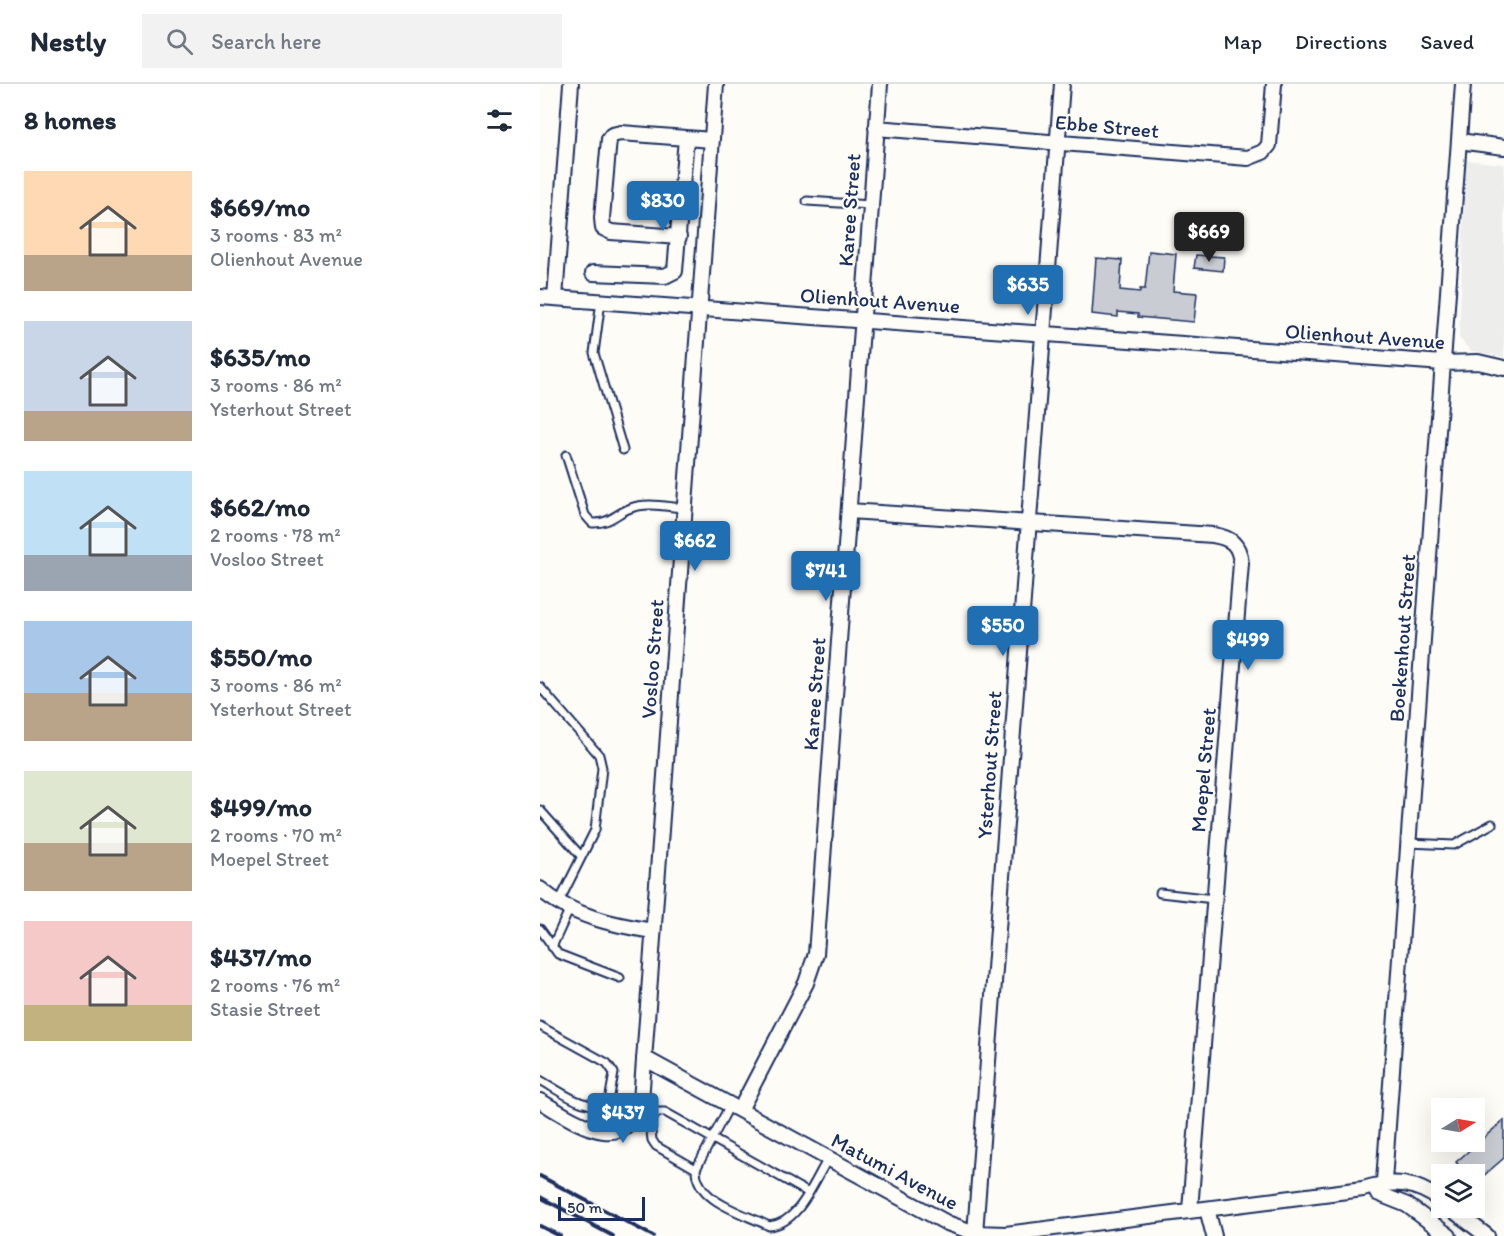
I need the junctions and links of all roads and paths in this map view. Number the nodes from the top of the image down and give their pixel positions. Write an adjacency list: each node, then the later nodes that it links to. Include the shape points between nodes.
1 (571, 84): 18 (street)
2 (716, 84): 9 (street, Vosloo Street)
3 (880, 84): 7 (street, Karee Street)
4 (1062, 84): 11 (street, Ysterhout Street)
5 (1274, 84): 11 (street, Ebbe Street, via 1269,145 1257,156 1240,158)
6 (1463, 84): 10 (street, Boekenhout Street)
7 (876, 128): 11 (street, Ebbe Street); 14 (street, Karee Street)
8 (686, 138): 9 (street); 15 (street); 15 (street, via 621,132 612,135 602,218 603,228 611,232)
9 (712, 140): 20 (street, Vosloo Street)
10 (1459, 141): 12 (street); 23 (street, Boekenhout Street)
11 (1058, 143): 22 (street, Ysterhout Street)
12 (1504, 147)
13 (807, 201): 14 (lane)
14 (871, 205): 21 (street, Karee Street)
15 (679, 237): 16 (street, via 676,269 670,275)
16 (593, 273)
17 (540, 297): 18 (street, Olienhout Avenue)
18 (555, 298): 19 (street, Olienhout Avenue)
19 (601, 301): 20 (street, Olienhout Avenue); 25 (lane, via 594,352)
20 (700, 308): 21 (street, Olienhout Avenue); 27 (street, Vosloo Street)
21 (863, 320): 22 (street, Olienhout Avenue); 28 (street, Karee Street)
22 (1043, 333): 23 (street, Olienhout Avenue); 29 (street, Ysterhout Street)
23 (1443, 363): 24 (street, Olienhout Avenue, via 1478,362); 33 (street, Boekenhout Street)
24 (1504, 368)
25 (623, 450)
26 (566, 456): 27 (lane, via 585,515 592,523 612,520 640,506)
27 (684, 508): 40 (street, Vosloo Street)
28 (849, 511): 29 (street, Moepel Street); 47 (street, Karee Street, via 814,964)
29 (1029, 523): 37 (street, Moepel Street, via 1213,535 1232,540 1237,546 1241,563); 58 (street, Ysterhout Street)
30 (540, 687): 34 (lane, via 601,760 597,824)
31 (540, 810): 34 (lane)
32 (1492, 824): 33 (lane, via 1454,845)
33 (1408, 843): 51 (street, Boekenhout Street)
34 (581, 856): 38 (lane)
35 (540, 889): 38 (street)
36 (1160, 893): 37 (lane)
37 (1214, 899): 55 (street, Moepel Street)
38 (565, 905): 40 (street, via 624,927); 41 (lane)
39 (540, 930): 41 (lane)
40 (653, 931): 44 (street, Vosloo Street)
41 (552, 947): 42 (lane, via 558,954)
42 (620, 978)
43 (540, 1026): 45 (lane, via 607,1063 615,1074 609,1101 597,1106 585,1104)
44 (644, 1058): 46 (street, Vosloo Street, via 638,1109 622,1128 595,1131); 47 (street, Matumi Avenue)
45 (540, 1080)
46 (540, 1101)
47 (735, 1108): 48 (lane); 49 (street, Matumi Avenue)
48 (713, 1140): 50 (lane); 50 (lane, via 665,1112 653,1116 650,1131 656,1146); 52 (lane)
49 (828, 1159): 52 (lane); 58 (street, Matumi Avenue, via 947,1223)
50 (696, 1169): 52 (lane, via 696,1178 706,1195 769,1226 787,1221)
51 (1383, 1189): 53 (street, Matumi Avenue, via 1400,1182); 54 (street, Matumi Avenue); 60 (street, Matumi Avenue)
52 (807, 1192)
53 (1431, 1196)
54 (1207, 1209): 55 (street, Matumi Avenue); 59 (street)
55 (1190, 1210): 57 (street, Matumi Avenue)
56 (1463, 1218): 61 (street)
57 (1090, 1229): 58 (street, Matumi Avenue)
58 (975, 1233)
59 (1214, 1236)
60 (1449, 1236)
61 (1487, 1236)

